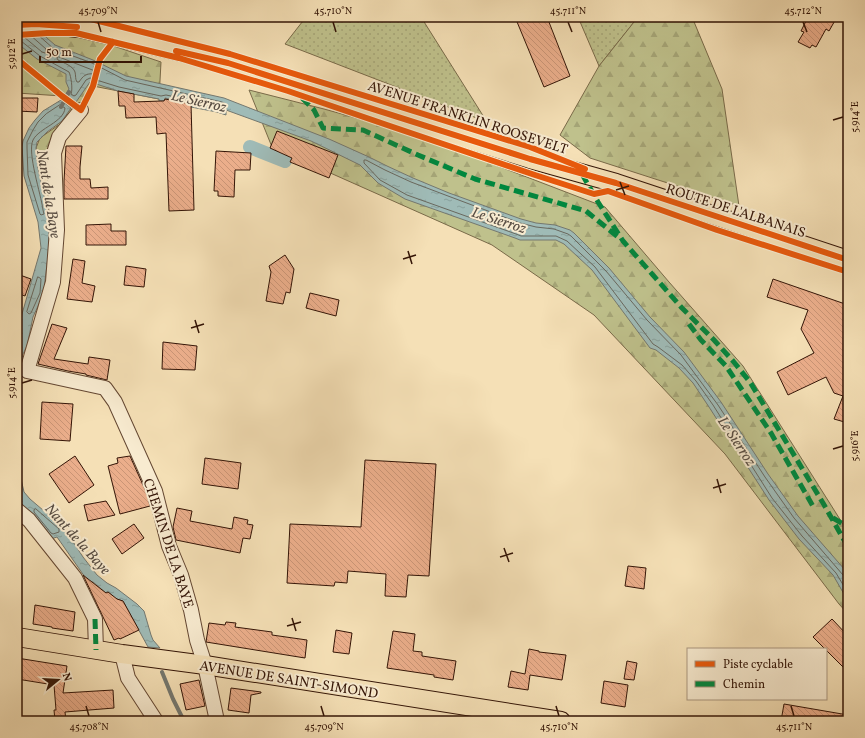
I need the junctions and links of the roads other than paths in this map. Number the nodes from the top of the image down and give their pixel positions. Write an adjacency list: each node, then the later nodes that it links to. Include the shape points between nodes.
1 (83, 17): 4 (main road, AVENUE FRANKLIN ROOSEVELT, via 230,54 530,147)
2 (17, 25): 4 (main road, AVENUE FRANKLIN ROOSEVELT, via 80,28 228,63 530,159)
3 (81, 110): 10 (street, CHEMIN DE LA BAYE, via 59,137 54,153 57,230 53,282 27,371 105,388 115,402 155,491)
4 (616, 183): 5 (main road, ROUTE DE L'ALBANAIS)
5 (848, 260)
6 (17, 510): 8 (street, via 29,520 75,578 95,619)
7 (17, 637): 8 (main road, AVENUE DE SAINT-SIMOND)
8 (96, 650): 9 (main road, AVENUE DE SAINT-SIMOND)
9 (122, 654): 10 (main road, AVENUE DE SAINT-SIMOND); 11 (street, via 128,678)
10 (205, 665): 12 (street, CHEMIN DE LA BAYE); 13 (main road, AVENUE DE SAINT-SIMOND)
11 (156, 721)
12 (217, 721)
13 (561, 721)

